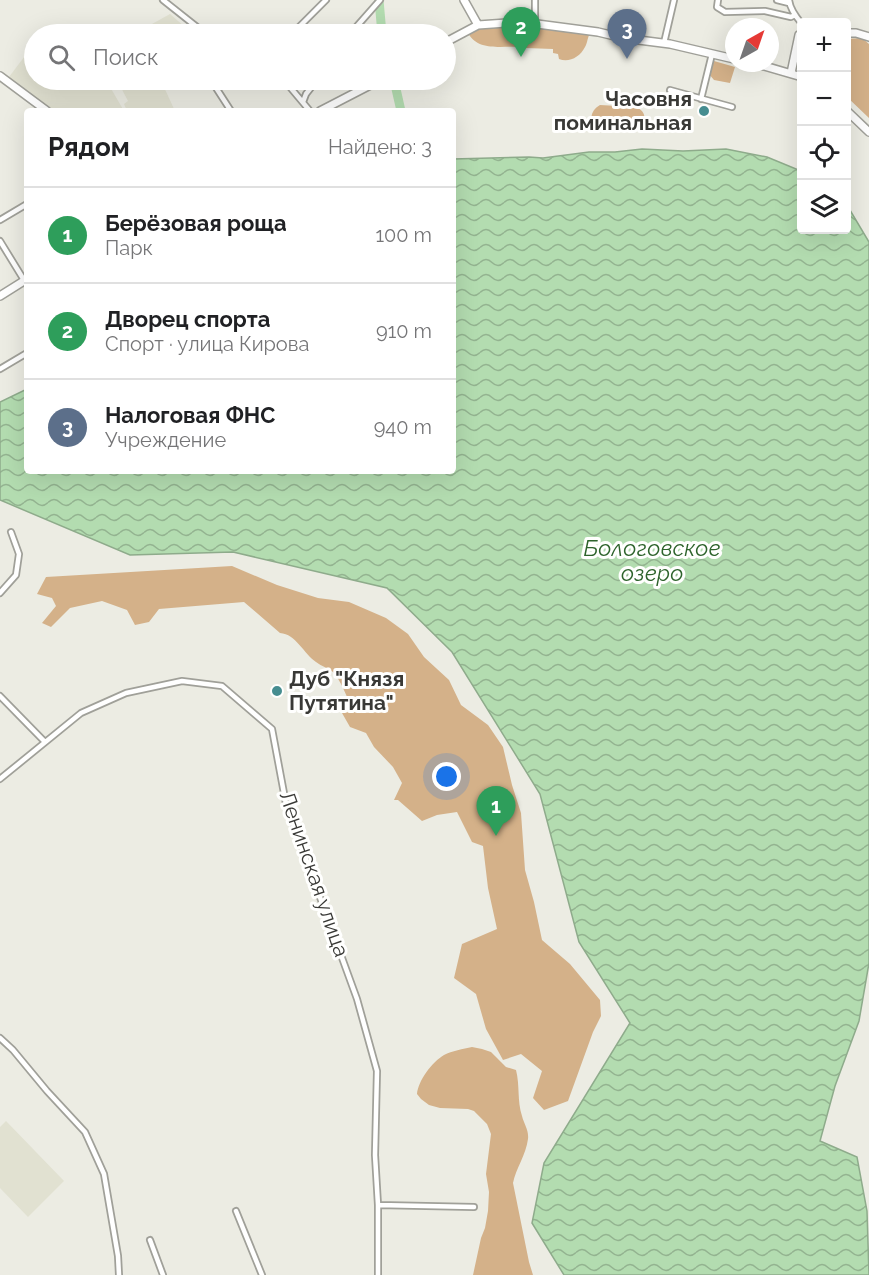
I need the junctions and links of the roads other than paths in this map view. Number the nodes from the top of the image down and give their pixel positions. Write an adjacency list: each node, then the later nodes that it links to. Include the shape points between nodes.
1 (163, 0): 13 (street)
2 (326, 0): 14 (street)
3 (380, 0): 15 (street)
4 (464, 0): 16 (main road)
5 (535, 0): 12 (street)
6 (674, 0): 20 (street)
7 (718, 0): 10 (street, via 717,7 725,12)
8 (777, 0): 9 (street)
9 (789, 2): 10 (street)
10 (795, 15): 11 (street)
11 (797, 18)
12 (535, 23): 16 (main road); 20 (main road)
13 (193, 24)
14 (302, 24)
15 (359, 24)
16 (478, 25): 18 (main road)
17 (851, 33): 19 (main road)
18 (456, 37)
19 (869, 37)
20 (664, 43): 22 (main road)
21 (797, 48): 25 (main road)
22 (712, 54): 23 (main road); 33 (street)
23 (725, 57)
24 (779, 70): 25 (main road)
25 (791, 73): 27 (main road)
26 (0, 75): 36 (main road)
27 (797, 75)
28 (217, 90): 37 (street)
29 (293, 90): 34 (street)
30 (309, 90): 34 (street)
31 (360, 90): 39 (main road)
32 (670, 90): 33 (street)
33 (701, 99): 35 (street)
34 (303, 102): 38 (street)
35 (732, 107)
36 (43, 108)
37 (229, 108)
38 (308, 108)
39 (326, 108)
40 (851, 115): 41 (main road)
41 (869, 132)
42 (24, 206): 43 (street)
43 (0, 220)
44 (0, 241): 45 (street)
45 (24, 279)
46 (24, 283): 47 (main road)
47 (0, 296)
48 (24, 355): 49 (street)
49 (0, 369)
50 (11, 532): 51 (street, via 19,554 16,575)
51 (0, 593)
52 (0, 696): 53 (street)
53 (45, 742): 54 (street, Ленинская улица); 56 (street, Ленинская улица, via 81,713 126,693 182,681 222,686 272,729 286,804 357,999 377,1071)
54 (0, 779)
55 (0, 1038): 60 (street, via 85,1132 104,1174)
56 (378, 1204): 57 (street); 63 (street, Ленинская улица)
57 (474, 1207)
58 (236, 1211): 62 (street)
59 (150, 1240): 61 (street)
60 (119, 1275)
61 (163, 1275)
62 (262, 1275)
63 (378, 1275)

